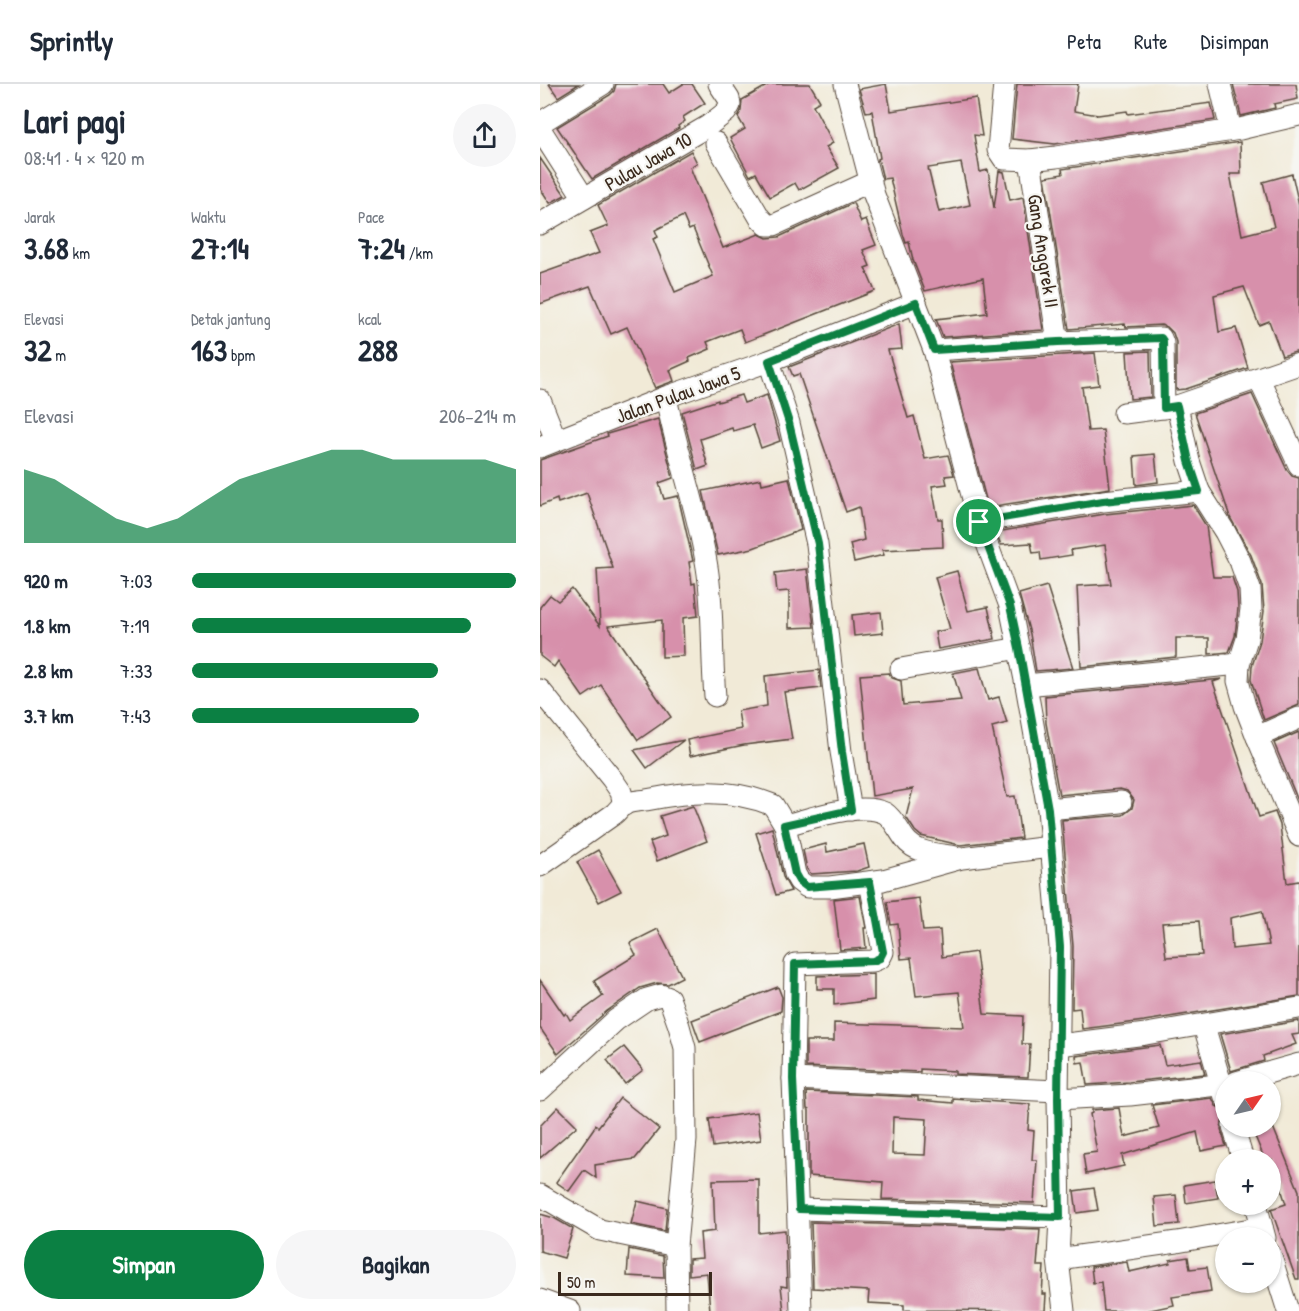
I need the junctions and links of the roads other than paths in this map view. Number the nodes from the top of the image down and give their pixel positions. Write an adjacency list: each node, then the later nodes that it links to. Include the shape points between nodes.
1 (603, 84): 7 (street)
2 (719, 84): 13 (street, Pulau Jawa 10, via 729,99 726,112)
3 (845, 84): 12 (street)
4 (1004, 84): 11 (street, via 998,150 1004,159)
5 (1220, 84): 9 (street)
6 (1299, 115): 9 (street)
7 (540, 123)
8 (540, 129): 13 (street)
9 (1231, 130): 11 (street)
10 (716, 143): 12 (street, via 767,225)
11 (1030, 160): 16 (street, Gang Anggrek II)
12 (871, 181): 15 (street)
13 (584, 198): 14 (street, Pulau Jawa 10)
14 (540, 224)
15 (916, 303): 17 (street); 18 (street, Jalan Pulau Jawa 5)
16 (1058, 342): 17 (street); 23 (street, via 1161,338)
17 (934, 350): 28 (street)
18 (769, 361): 21 (street, Jalan Pulau Jawa 5); 40 (street, via 789,423 818,544)
19 (1299, 364): 20 (street)
20 (1259, 379): 23 (street); 26 (street)
21 (666, 397): 25 (street, Jalan Pulau Jawa 5); 34 (street, via 707,568)
22 (540, 400): 25 (street)
23 (1170, 407): 24 (street); 27 (street)
24 (1124, 413)
25 (548, 443)
26 (1299, 465)
27 (1199, 491): 28 (street, via 1103,501); 30 (street, via 1240,561 1250,589 1247,639)
28 (979, 522): 29 (street, via 1003,585)
29 (1019, 648): 31 (street); 32 (street)
30 (1239, 664): 32 (street); 36 (street, via 1238,681)
31 (901, 669)
32 (1026, 685): 39 (street)
33 (540, 690): 38 (street, via 612,779)
34 (715, 696)
35 (1299, 718): 36 (street)
36 (1257, 737): 42 (street)
37 (1121, 802): 39 (street)
38 (624, 804): 41 (street, via 705,791 737,794 773,805); 45 (street)
39 (1048, 809): 43 (street)
40 (851, 810): 41 (street); 44 (street, via 886,814 917,849)
41 (784, 825): 46 (street, via 795,874 807,887)
42 (1299, 836)
43 (1050, 847): 44 (street); 49 (street, via 1060,947)
44 (962, 858): 46 (street)
45 (540, 866)
46 (870, 882): 53 (street, via 883,952 880,958 795,964)
47 (1299, 1008): 48 (street)
48 (1204, 1026): 49 (street); 51 (street)
49 (1059, 1045): 56 (street)
50 (1299, 1064): 52 (street)
51 (1221, 1071)
52 (1277, 1071)
53 (793, 1079): 56 (street); 58 (street)
54 (1215, 1088): 56 (street, via 1130,1095)
55 (540, 1090): 61 (street, via 616,1020 647,999 661,995 669,998 684,1048 686,1140)
56 (1058, 1095): 59 (street)
57 (540, 1195): 61 (street, via 600,1230)
58 (799, 1209): 59 (street); 67 (street)
59 (1060, 1217): 62 (street)
60 (1215, 1238): 62 (street)
61 (676, 1246): 66 (street)
62 (1058, 1259): 68 (street)
63 (1281, 1289): 69 (street)
64 (540, 1300): 65 (street)
65 (570, 1311)
66 (677, 1311)
67 (801, 1311)
68 (1064, 1311)
69 (1288, 1311)

